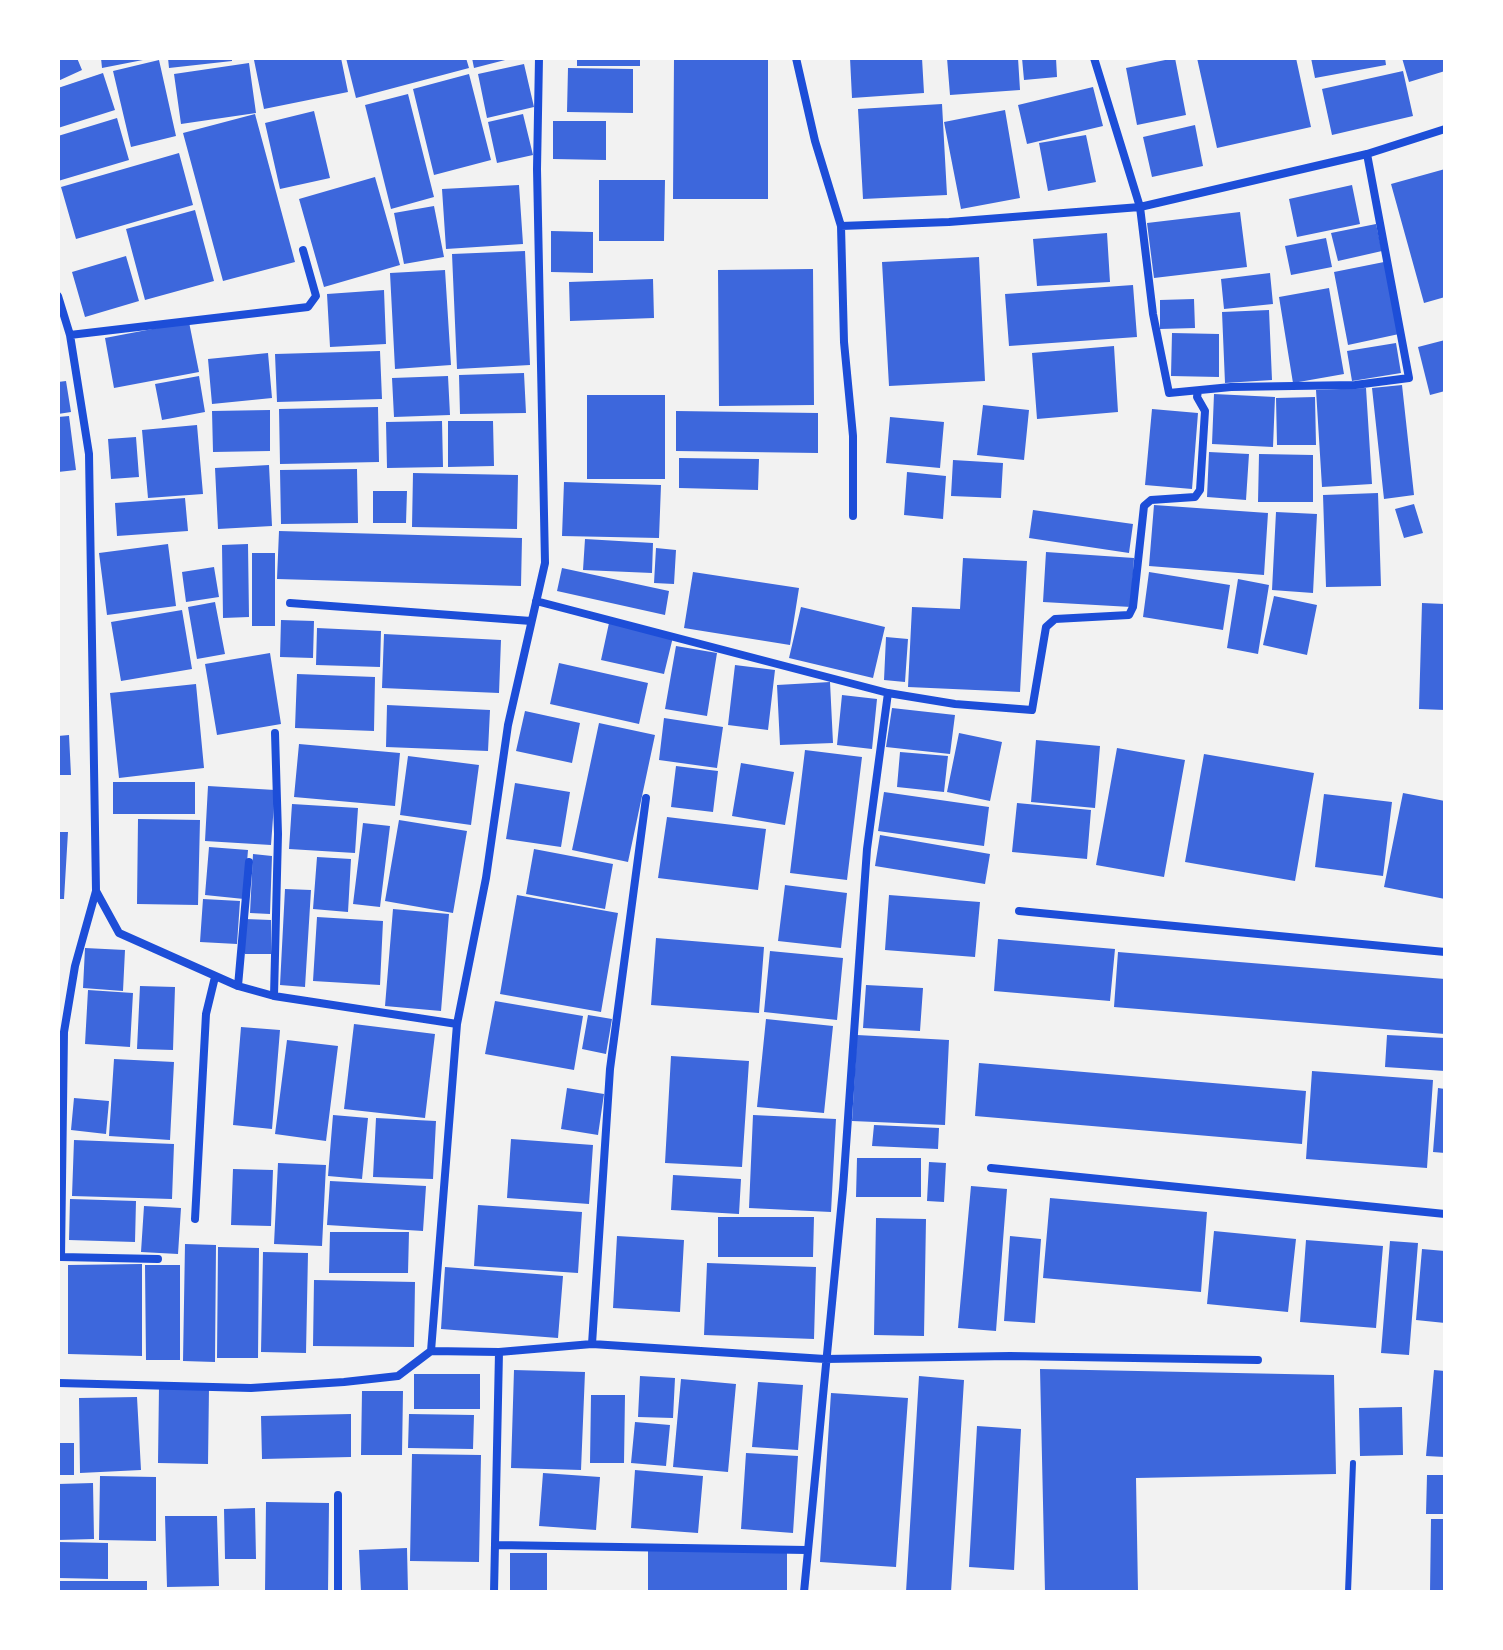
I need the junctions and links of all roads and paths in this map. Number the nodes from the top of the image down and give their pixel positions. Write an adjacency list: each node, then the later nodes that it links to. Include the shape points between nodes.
1 (539, 58): 13 (street, via 545,563)
2 (796, 58): 7 (street)
3 (1094, 58): 6 (street)
4 (1445, 129): 5 (street)
5 (1367, 154): 6 (street); 11 (street, via 1409,378)
6 (1140, 207): 7 (street); 11 (street, via 1169,393)
7 (841, 226): 12 (street)
8 (303, 250): 10 (street, via 316,296 308,307)
9 (58, 296): 10 (street)
10 (70, 335): 20 (street, via 89,454)
11 (1198, 391): 16 (street, via 1205,411 1200,490 1195,497 1151,500 1144,506 1129,615 1055,619 1046,627 1032,710)
12 (853, 516)
13 (536, 601): 15 (street); 16 (street)
14 (290, 603): 15 (street)
15 (531, 621): 26 (street)
16 (888, 693): 34 (street, via 867,849)
17 (275, 733): 25 (street)
18 (646, 798): 31 (street, via 610,1069)
19 (249, 862): 24 (street)
20 (96, 891): 23 (street, via 119,933); 30 (street, via 64,1032 61,1257)
21 (1019, 911): 22 (street)
22 (1445, 952)
23 (215, 977): 24 (street); 29 (street, via 206,1014)
24 (238, 986): 25 (street)
25 (274, 996): 26 (street)
26 (457, 1024): 32 (street)
27 (991, 1168): 28 (street)
28 (1445, 1214)
29 (195, 1219)
30 (158, 1259)
31 (592, 1344): 33 (street); 34 (street)
32 (431, 1351): 33 (street); 36 (street, via 398,1376 344,1382 251,1388)
33 (499, 1352): 39 (street)
34 (825, 1359): 35 (street); 40 (street)
35 (1258, 1360)
36 (59, 1383)
37 (1353, 1463): 44 (lane)
38 (338, 1495): 41 (street)
39 (496, 1545): 40 (street); 42 (street)
40 (806, 1550): 43 (street)
41 (338, 1592)
42 (494, 1592)
43 (804, 1592)
44 (1348, 1592)

